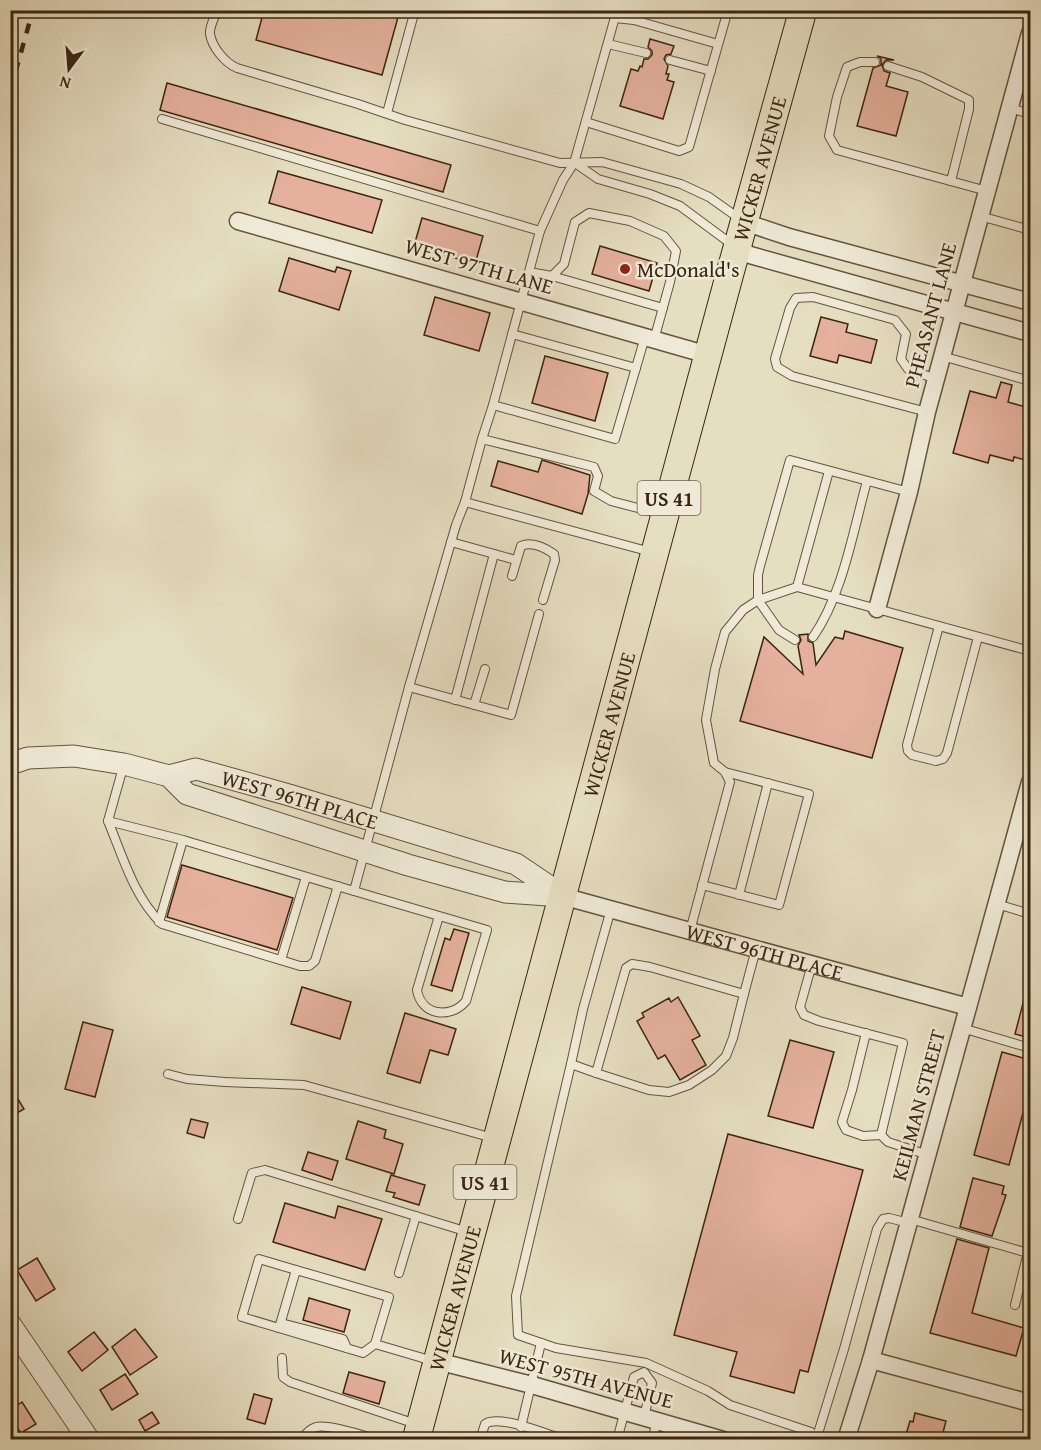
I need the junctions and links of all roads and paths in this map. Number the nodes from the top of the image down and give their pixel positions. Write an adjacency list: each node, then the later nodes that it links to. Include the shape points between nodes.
1 (217, 10): 17 (lane, via 210,33 229,64)
2 (415, 10): 17 (lane)
3 (637, 10): 7 (lane)
4 (728, 10): 10 (lane)
5 (803, 10): 28 (highway, WICKER AVENUE / US 41)
6 (616, 14): 7 (lane); 9 (lane)
7 (634, 20): 10 (lane)
8 (1030, 33): 16 (street, PHEASANT LANE)
9 (608, 44): 11 (lane); 20 (lane)
10 (718, 44): 15 (lane)
11 (646, 53)
12 (670, 60): 15 (lane)
13 (875, 62): 22 (lane, via 847,67 829,136 837,150)
14 (888, 66): 22 (lane, via 922,77 969,100)
15 (711, 71): 20 (lane, via 689,147 679,151)
16 (1010, 108): 18 (lane); 23 (street, PHEASANT LANE)
17 (387, 113): 21 (lane, via 560,163)
18 (1030, 114)
19 (162, 119): 27 (lane)
20 (586, 122): 21 (lane)
21 (574, 163): 27 (lane); 28 (lane, via 598,179 650,194); 28 (lane, via 602,162 681,184 709,197)
22 (951, 181): 23 (lane)
23 (987, 191): 24 (street, PHEASANT LANE)
24 (980, 216): 26 (lane); 31 (street, PHEASANT LANE)
25 (238, 221): 32 (street, WEST 97TH LANE)
26 (1030, 230)
27 (540, 231): 29 (lane)
28 (740, 235): 31 (street, via 789,237); 35 (street, via 750,255); 39 (highway, WICKER AVENUE / US 41)
29 (529, 272): 30 (lane); 32 (lane)
30 (552, 276): 34 (lane); 34 (lane, via 564,264 575,222 590,213 630,221 664,236 676,251)
31 (962, 284): 33 (street); 35 (street, PHEASANT LANE)
32 (521, 302): 37 (lane); 38 (street, WEST 97TH LANE)
33 (1030, 302)
34 (663, 308): 38 (lane)
35 (954, 312): 36 (street); 40 (street, PHEASANT LANE)
36 (1030, 333)
37 (512, 334): 41 (lane); 44 (lane)
38 (650, 338): 39 (street, WEST 97TH LANE); 41 (lane)
39 (708, 355): 51 (highway, WICKER AVENUE / US 41)
40 (942, 356): 42 (street, PHEASANT LANE); 43 (lane)
41 (636, 368): 44 (lane, via 615,440)
42 (936, 379): 45 (street, PHEASANT LANE); 45 (lane, via 908,369 901,359 906,334 896,320 813,297 796,298 790,308 775,359 777,367 792,376)
43 (1030, 381)
44 (493, 405): 46 (lane)
45 (927, 412): 49 (street, PHEASANT LANE)
46 (482, 439): 50 (lane); 51 (lane, via 594,467 598,476 594,491 610,501)
47 (829, 471): 48 (lane); 57 (lane); 60 (lane, via 790,460 760,566)
48 (867, 481): 49 (lane); 58 (lane)
49 (909, 492): 61 (street, PHEASANT LANE)
50 (465, 502): 52 (lane); 53 (lane)
51 (664, 515): 53 (highway, WICKER AVENUE / US 41)
52 (451, 542): 54 (lane); 69 (lane)
53 (654, 553): 87 (highway, WICKER AVENUE / US 41)
54 (494, 554): 55 (lane); 70 (lane)
55 (516, 561): 56 (lane); 59 (lane, via 525,544 554,555)
56 (512, 576)
57 (797, 587): 58 (lane); 60 (lane)
58 (835, 598): 61 (lane); 64 (lane)
59 (543, 600)
60 (758, 600): 66 (lane, via 779,630); 74 (lane, via 724,632 715,669 706,720 714,763)
61 (877, 609): 63 (lane)
62 (539, 614): 71 (lane, via 511,715)
63 (939, 626): 65 (lane); 65 (lane, via 907,745 912,755 936,761 947,753)
64 (813, 637)
65 (978, 637): 67 (lane)
66 (795, 640)
67 (1030, 651)
68 (484, 669): 71 (lane)
69 (409, 687): 70 (lane); 79 (lane)
70 (455, 700): 71 (lane)
71 (474, 705)
72 (10, 764): 73 (street, WEST 96TH PLACE, via 28,758 74,756)
73 (124, 764): 75 (street, WEST 96TH PLACE); 78 (lane)
74 (725, 772): 76 (lane); 83 (lane, via 730,782)
75 (169, 776): 79 (street, WEST 96TH PLACE, via 196,770); 81 (street, WEST 96TH PLACE, via 187,794)
76 (768, 783): 86 (lane); 86 (lane, via 809,794 779,905)
77 (1030, 784): 88 (street, KEILMAN STREET)
78 (108, 821): 80 (lane); 92 (lane, via 139,896)
79 (373, 821): 81 (lane); 87 (street, WEST 96TH PLACE, via 516,864)
80 (183, 840): 82 (lane); 92 (lane)
81 (365, 851): 85 (lane); 87 (street, WEST 96TH PLACE, via 505,892)
82 (306, 877): 84 (lane); 95 (lane)
83 (702, 885): 86 (lane); 93 (lane)
84 (338, 886): 85 (lane); 95 (lane, via 315,961 300,966)
85 (354, 891): 91 (lane)
86 (739, 895)
87 (562, 896): 89 (street, WEST 96TH PLACE); 106 (highway, WICKER AVENUE / US 41)
88 (997, 904): 90 (lane); 98 (street, KEILMAN STREET)
89 (611, 909): 93 (street, WEST 96TH PLACE); 102 (lane)
90 (1030, 914)
91 (439, 916): 91 (lane, via 487,930 466,1001 449,1013 428,1009 418,999 417,990)
92 (159, 922): 95 (lane)
93 (690, 931): 94 (street, WEST 96TH PLACE)
94 (756, 949): 96 (street, WEST 96TH PLACE); 97 (lane)
95 (281, 960)
96 (812, 964): 98 (street, WEST 96TH PLACE); 100 (lane, via 800,1007 804,1015)
97 (744, 994): 104 (lane, via 726,1056 689,1085 669,1092 649,1090); 104 (lane, via 632,964 626,968)
98 (968, 1007): 99 (street, KEILMAN STREET)
99 (963, 1028): 101 (lane); 107 (street, KEILMAN STREET)
100 (866, 1033): 105 (lane, via 903,1043); 105 (lane, via 842,1122 846,1130 862,1136)
101 (1030, 1047)
102 (571, 1064): 104 (lane); 119 (lane, via 516,1296 518,1335)
103 (168, 1074): 106 (lane, via 225,1082 304,1085)
104 (596, 1074)
105 (881, 1136): 107 (lane)
106 (497, 1139): 111 (highway, WICKER AVENUE / US 41)
107 (928, 1155): 110 (street, KEILMAN STREET)
108 (416, 1216): 109 (lane, via 265,1170 252,1173); 111 (lane); 115 (lane)
109 (238, 1219)
110 (910, 1221): 113 (lane); 122 (street, KEILMAN STREET); 140 (lane, via 883,1219 878,1229)
111 (471, 1233): 123 (highway, WICKER AVENUE / US 41)
112 (1030, 1244): 113 (lane)
113 (1028, 1253): 116 (lane)
114 (296, 1270): 118 (lane); 118 (lane, via 259,1259 242,1317); 120 (lane, via 389,1297)
115 (399, 1273)
116 (1015, 1305)
117 (10, 1324): 132 (street)
118 (280, 1325): 120 (lane, via 343,1340 347,1348 363,1353)
119 (541, 1343): 124 (lane); 125 (lane)
120 (375, 1344): 123 (lane)
121 (282, 1358): 130 (lane, via 282,1377 290,1382)
122 (872, 1360): 126 (street); 141 (street, KEILMAN STREET)
123 (436, 1361): 125 (street, WEST 95TH AVENUE); 130 (highway, WICKER AVENUE / US 41)
124 (645, 1368): 127 (lane, via 634,1377); 128 (lane, via 652,1383); 140 (lane, via 708,1390 730,1405 811,1432)
125 (532, 1384): 127 (street, WEST 95TH AVENUE); 129 (lane)
126 (1030, 1402)
127 (625, 1411): 128 (street, WEST 95TH AVENUE); 137 (lane)
128 (650, 1419): 138 (lane); 139 (street, WEST 95TH AVENUE)
129 (521, 1426): 131 (lane); 135 (lane, via 490,1420)
130 (418, 1432)
131 (547, 1437): 136 (lane)
132 (89, 1440)
133 (302, 1440): 134 (lane, via 305,1433 317,1426)
134 (379, 1440)
135 (480, 1440)
136 (565, 1440)
137 (617, 1440)
138 (652, 1440)
139 (723, 1440)
140 (815, 1440)
141 (846, 1440)

